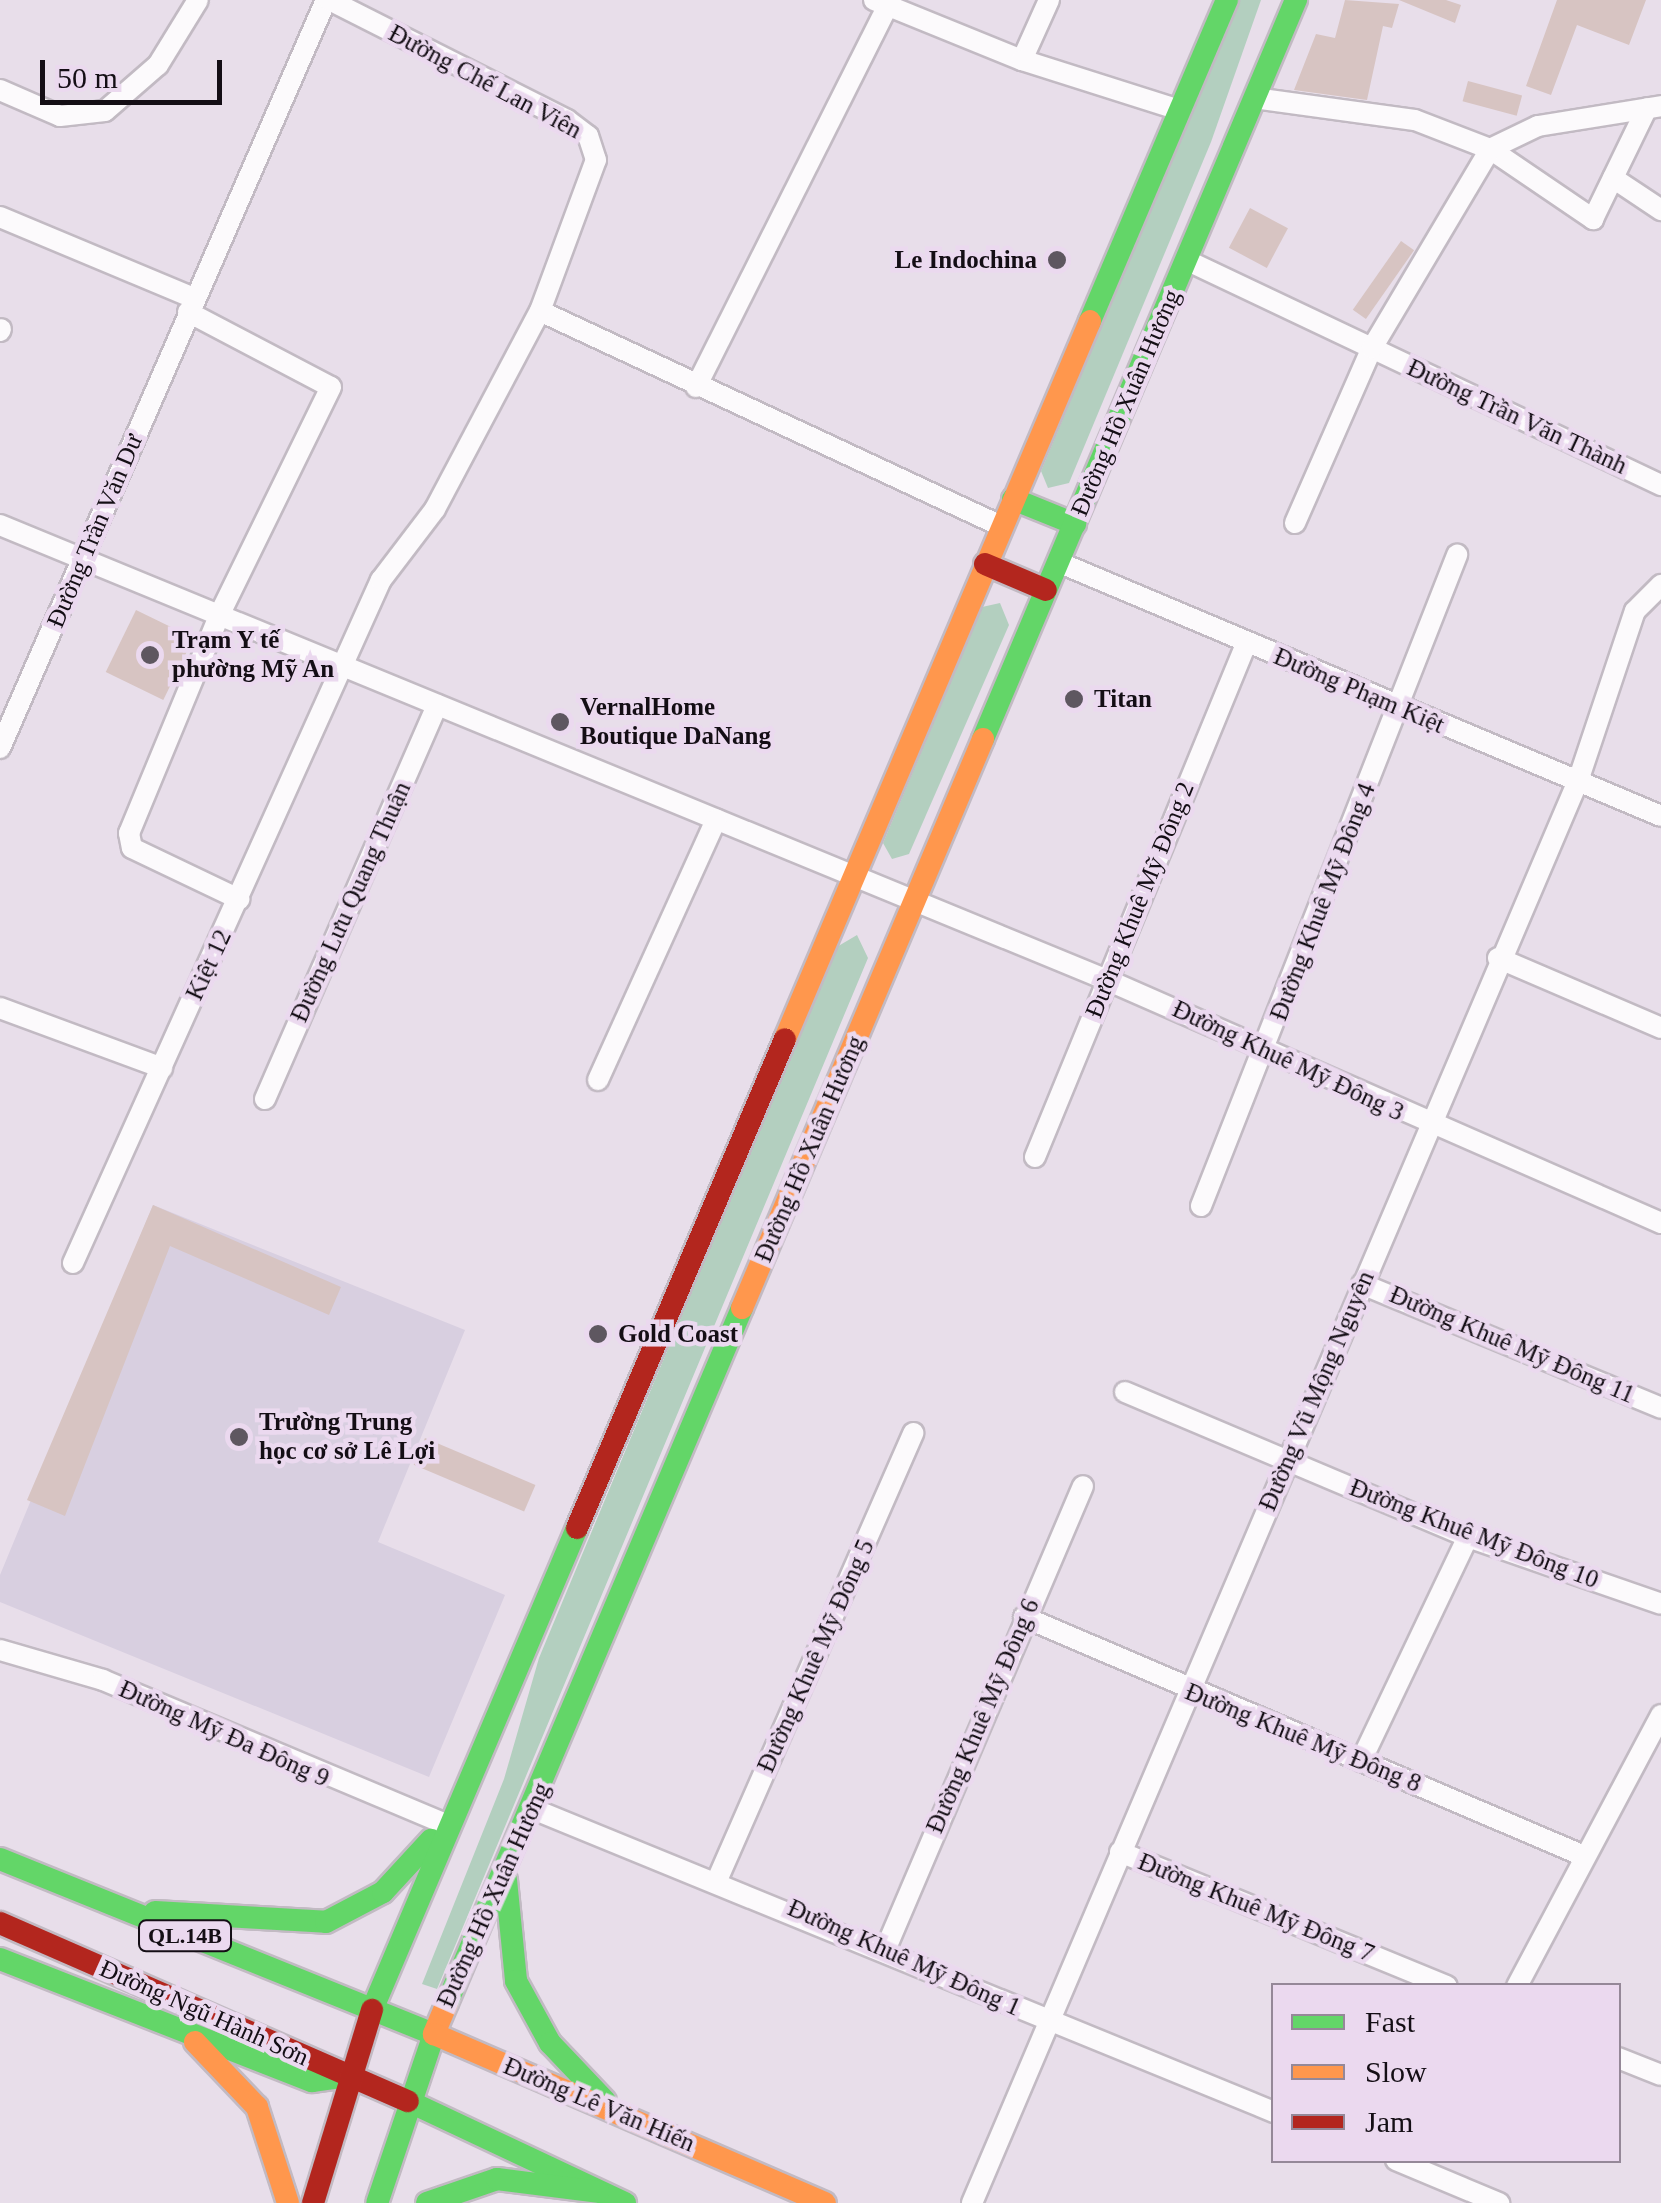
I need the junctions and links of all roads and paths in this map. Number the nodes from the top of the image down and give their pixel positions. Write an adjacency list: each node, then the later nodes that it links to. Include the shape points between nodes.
1 (198, 0): 8 (street, via 158,65 105,111 60,116)
2 (327, 0): 17 (street, Đường Trần Văn Dư); 18 (street, Đường Chế Lan Viên, via 588,136 593,171)
3 (1050, 0): 7 (street)
4 (1227, 0): 11 (main road)
5 (1296, 0): 9 (main road, Đường Hồ Xuân Hương)
6 (885, 2): 7 (street); 20 (street)
7 (1022, 60): 11 (street)
8 (0, 90)
9 (1254, 98): 12 (street, via 1415,120); 16 (main road, Đường Hồ Xuân Hương)
10 (1654, 107): 12 (street, via 1538,126); 13 (street)
11 (1180, 110): 22 (main road)
12 (1490, 150): 13 (street, via 1593,218); 19 (street)
13 (1613, 178): 14 (street)
14 (1661, 210)
15 (0, 217): 17 (street)
16 (1186, 260): 19 (street, Đường Trần Văn Thành); 24 (main road, Đường Hồ Xuân Hương)
17 (191, 305): 29 (street, Đường Trần Văn Dư); 33 (street, via 331,387)
18 (540, 311): 20 (street); 35 (street, via 435,509 380,580)
19 (1372, 348): 21 (street, Đường Trần Văn Thành); 23 (street)
20 (696, 387): 26 (street)
21 (1661, 486)
22 (1013, 499): 24 (main road); 26 (main road)
23 (1296, 523)
24 (1074, 524): 28 (main road, Đường Hồ Xuân Hương)
25 (0, 525): 29 (street)
26 (1002, 526): 30 (main road)
27 (1457, 556): 37 (street, Đường Khuê Mỹ Đông 4)
28 (1058, 562): 32 (main road, Đường Hồ Xuân Hương); 34 (street, Đường Phạm Kiệt)
29 (83, 563): 33 (street); 38 (street, Đường Trần Văn Dư)
30 (985, 564): 32 (main road); 42 (main road)
31 (1659, 580): 39 (street, Đường Vũ Mộng Nguyên, via 1628,627)
32 (1046, 590): 44 (main road, Đường Hồ Xuân Hương)
33 (219, 616): 35 (street); 43 (street, via 129,841)
34 (1246, 644): 37 (street, Đường Phạm Kiệt); 46 (street, Đường Khuê Mỹ Đông 2)
35 (345, 668): 36 (street); 43 (street, Kiệt 12)
36 (437, 705): 41 (street); 52 (street, Đường Lưu Quang Thuận)
37 (1398, 709): 39 (street, Đường Phạm Kiệt); 49 (street, Đường Khuê Mỹ Đông 4)
38 (0, 748)
39 (1578, 781): 40 (street, Đường Phạm Kiệt); 45 (street, Đường Vũ Mộng Nguyên)
40 (1661, 816)
41 (716, 820): 42 (street); 51 (street)
42 (852, 880): 44 (street, Đường Khuê Mỹ Đông 3); 72 (main road)
43 (240, 899): 50 (street, Kiệt 12)
44 (914, 904): 46 (street, Đường Khuê Mỹ Đông 3); 71 (main road, Đường Hồ Xuân Hương)
45 (1498, 958): 48 (street); 53 (street, Đường Vũ Mộng Nguyên)
46 (1107, 980): 49 (street, Đường Khuê Mỹ Đông 3); 54 (street, Đường Khuê Mỹ Đông 2)
47 (0, 1008): 50 (street)
48 (1661, 1028)
49 (1266, 1048): 53 (street, Đường Khuê Mỹ Đông 3); 55 (street, Đường Khuê Mỹ Đông 4)
50 (162, 1068): 57 (street, Kiệt 12)
51 (598, 1080)
52 (265, 1099)
53 (1430, 1126): 56 (street, Đường Khuê Mỹ Đông 3); 58 (street, Đường Vũ Mộng Nguyên)
54 (1035, 1157)
55 (1200, 1206)
56 (1661, 1223)
57 (73, 1262)
58 (1362, 1284): 60 (street, Đường Khuê Mỹ Đông 11); 62 (street, Đường Vũ Mộng Nguyên)
59 (1125, 1392): 62 (street, Đường Khuê Mỹ Đông 10)
60 (1661, 1408)
61 (914, 1433): 77 (street, Đường Khuê Mỹ Đông 5)
62 (1289, 1460): 64 (street, Đường Khuê Mỹ Đông 10); 68 (street, Đường Vũ Mộng Nguyên)
63 (1083, 1486): 66 (street, Đường Khuê Mỹ Đông 6)
64 (1468, 1536): 65 (street, Đường Khuê Mỹ Đông 10); 70 (street)
65 (1661, 1604)
66 (1024, 1617): 68 (street, Đường Khuê Mỹ Đông 8); 80 (street, Đường Khuê Mỹ Đông 6)
67 (0, 1650): 72 (street, Đường Mỹ Đa Đông 9, via 103,1680)
68 (1186, 1690): 70 (street, Đường Khuê Mỹ Đông 8); 73 (street, Đường Vũ Mộng Nguyên)
69 (1661, 1715): 74 (street)
70 (1362, 1761): 74 (street, Đường Khuê Mỹ Đông 8)
71 (533, 1809): 76 (main road, Đường Hồ Xuân Hương); 77 (street, Đường Khuê Mỹ Đông 1)
72 (446, 1824): 78 (main road, via 383,1892 326,1922 229,1922); 84 (main road)
73 (1120, 1852): 82 (street, Đường Khuê Mỹ Đông 7); 85 (street, Đường Vũ Mộng Nguyên)
74 (1584, 1856): 83 (street)
75 (0, 1859): 78 (main road, QL.14B)
76 (506, 1872): 86 (main road, Đường Hồ Xuân Hương); 92 (main road, via 516,1981 550,2043)
77 (718, 1878): 80 (street, Đường Khuê Mỹ Đông 1)
78 (112, 1906): 84 (main road, QL.14B)
79 (0, 1923): 90 (main road, Đường Ngũ Hành Sơn / QL.14B)
80 (886, 1948): 85 (street, Đường Khuê Mỹ Đông 1)
81 (0, 1958): 87 (main road)
82 (1440, 1983)
83 (1520, 1983)
84 (372, 2010): 86 (main road, Đường Lê Văn Hiến); 90 (main road)
85 (1050, 2023): 93 (street, Đường Khuê Mỹ Đông 1); 102 (street, Đường Vũ Mộng Nguyên)
86 (434, 2034): 91 (main road, Đường Hồ Xuân Hương); 92 (main road, Đường Lê Văn Hiến)
87 (190, 2037): 90 (main road, via 312,2081); 96 (main road, via 258,2107)
88 (1621, 2059): 89 (street)
89 (1661, 2075)
90 (346, 2076): 91 (main road, Đường Ngũ Hành Sơn); 97 (main road)
91 (408, 2101): 95 (main road); 98 (main road, Đường Hồ Xuân Hương)
92 (612, 2110): 101 (main road, Đường Lê Văn Hiến)
93 (1271, 2111)
94 (1432, 2167): 103 (street)
95 (598, 2192): 99 (main road, via 497,2179); 100 (main road)
96 (288, 2203)
97 (313, 2203)
98 (377, 2203)
99 (427, 2203)
100 (626, 2203)
101 (826, 2203)
102 (972, 2203)
103 (1499, 2203)

